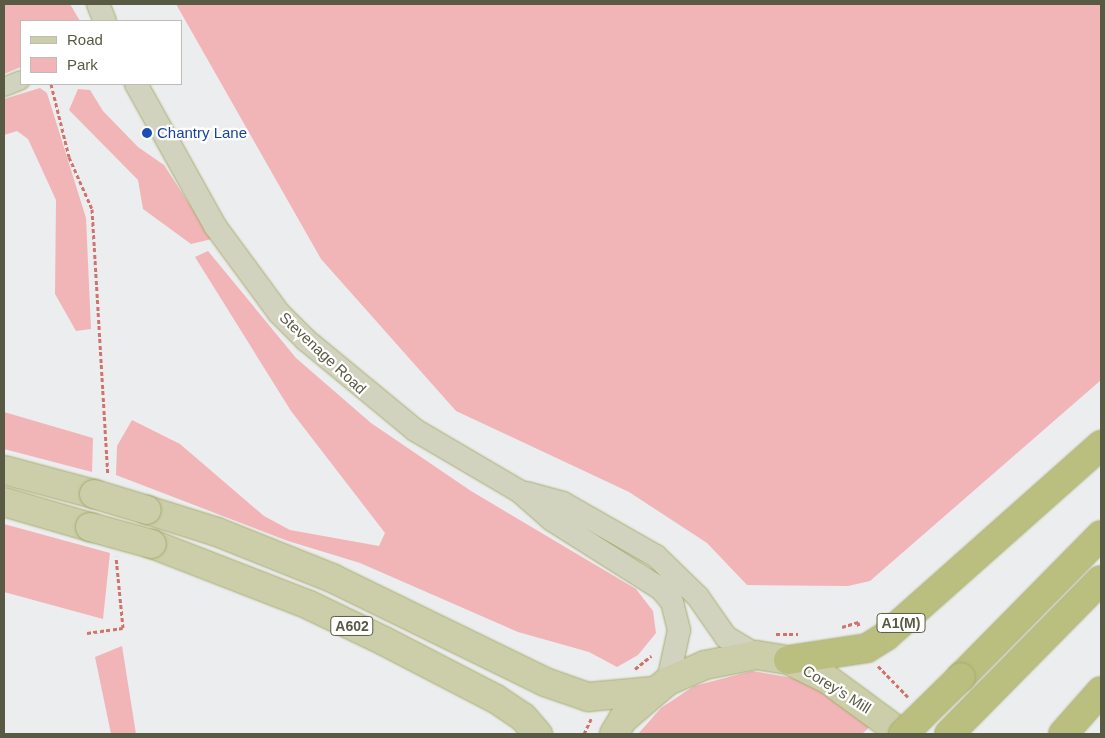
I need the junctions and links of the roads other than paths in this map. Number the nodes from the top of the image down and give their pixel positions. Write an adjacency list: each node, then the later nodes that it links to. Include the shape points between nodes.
1 (98, 4): 2 (street)
2 (105, 20)
3 (20, 80): 5 (street)
4 (137, 85): 8 (street, Stevenage Road, via 215,226 279,313 370,396 415,430)
5 (4, 87)
6 (1101, 445): 13 (highway, A1(M), via 994,544 866,648)
7 (4, 470): 14 (main road, A602, bridge, via 102,488 147,510 217,532 332,578 545,682 599,699)
8 (520, 491): 12 (street, Stevenage Road, via 563,503 656,556 698,597 726,638); 14 (street, Stevenage Road, via 552,520 647,577 672,602 679,640)
9 (4, 502): 16 (main road, A602, bridge, via 152,544 242,577 367,633 496,699 523,717)
10 (1101, 535): 18 (highway, bridge)
11 (1101, 580): 19 (highway)
12 (756, 655): 13 (main road, Corey's Mill); 14 (main road, Corey's Mill, via 705,665)
13 (788, 660): 18 (main road, Corey's Mill, via 856,697)
14 (660, 686): 17 (main road, Corey's Mill, via 623,719)
15 (1101, 691): 20 (highway)
16 (538, 734)
17 (614, 734)
18 (903, 734)
19 (949, 734)
20 (1063, 734)

